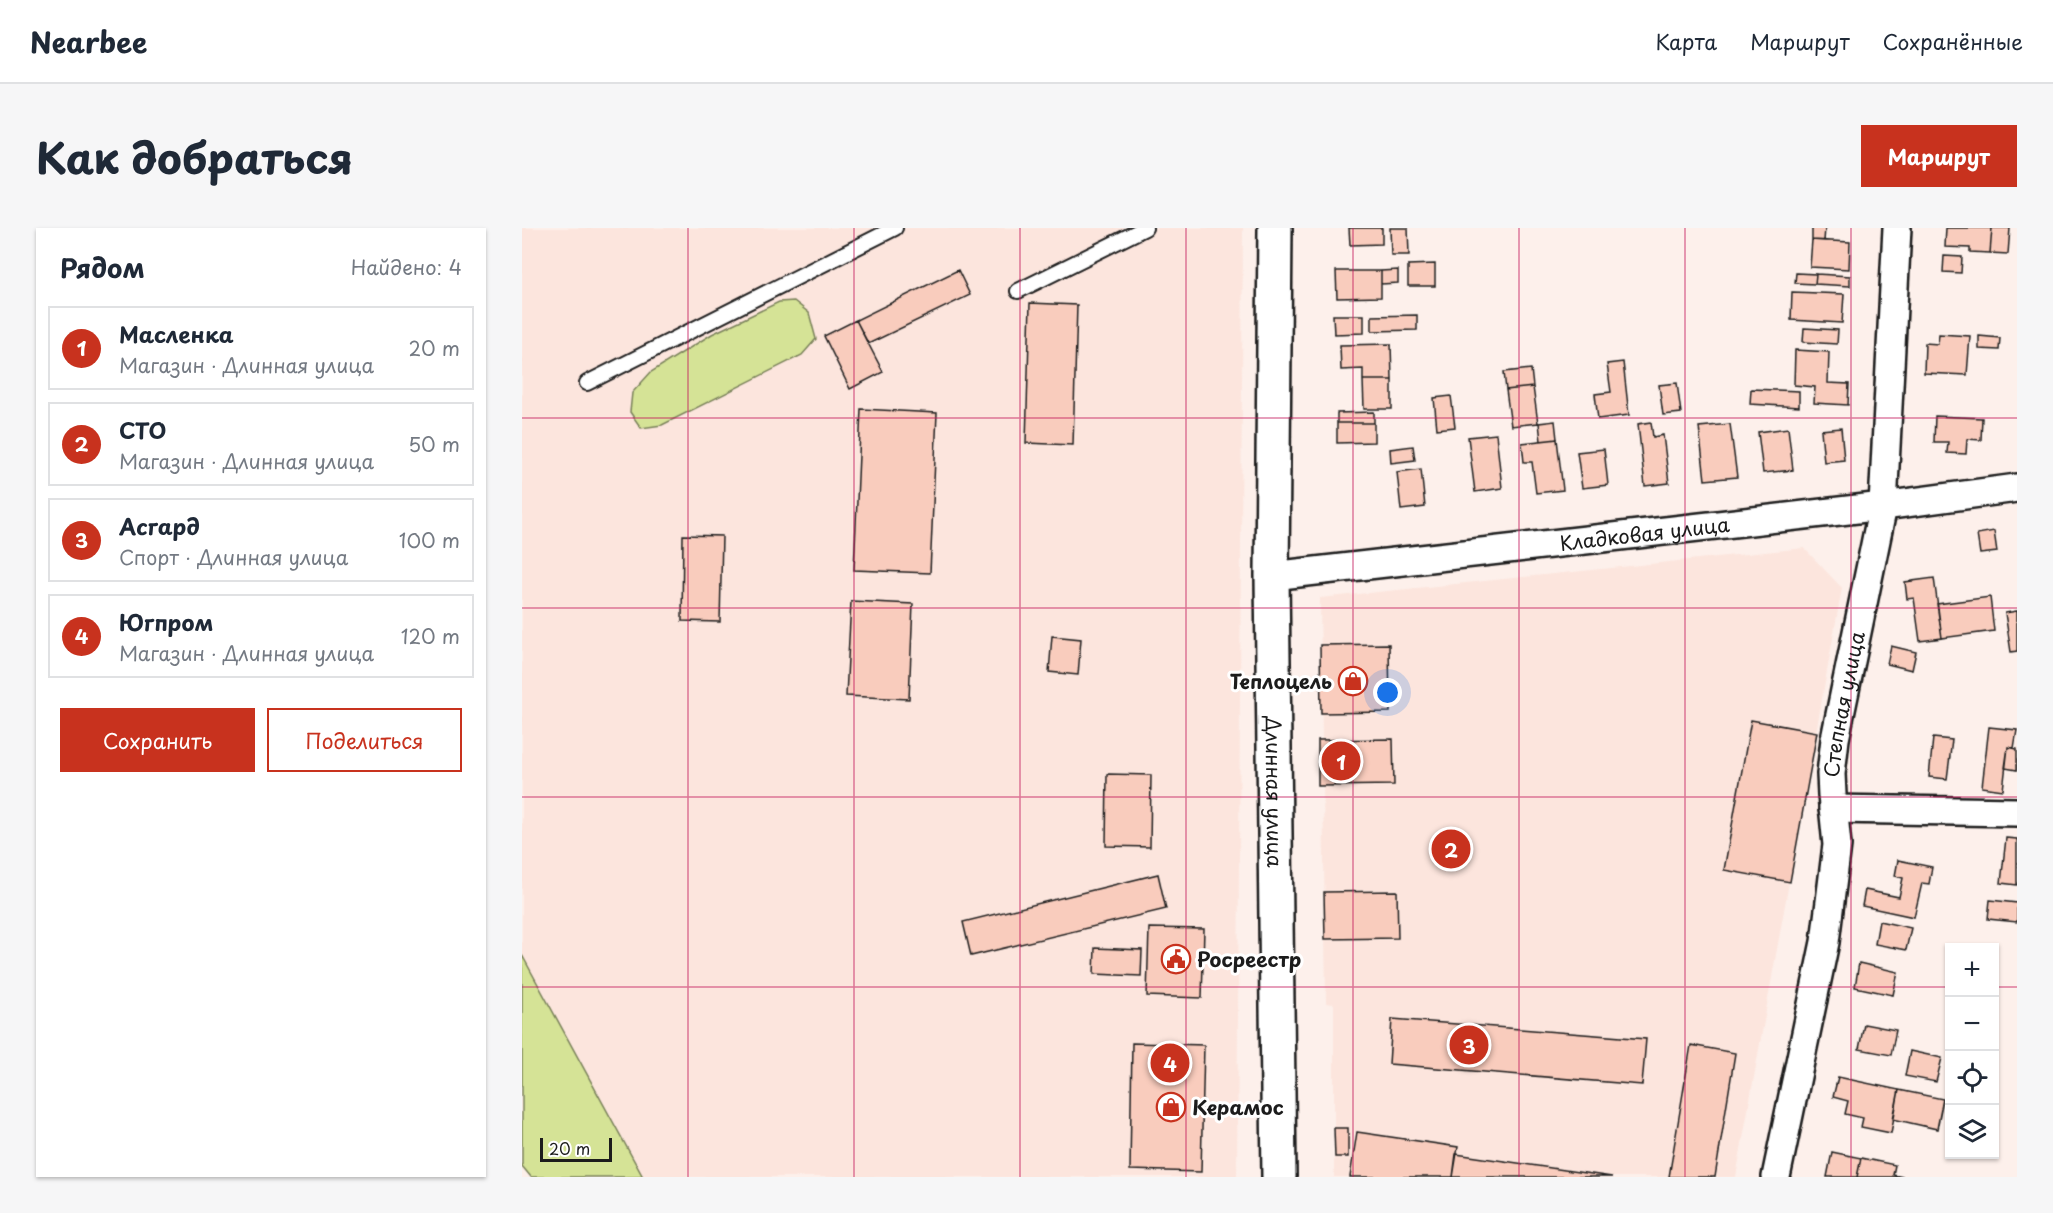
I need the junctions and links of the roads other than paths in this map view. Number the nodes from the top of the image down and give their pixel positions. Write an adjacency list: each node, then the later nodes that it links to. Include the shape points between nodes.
1 (895, 228): 6 (lane)
2 (1144, 228): 5 (lane)
3 (1275, 228): 9 (street, Длинная улица)
4 (1896, 228): 8 (street, Степная улица)
5 (1018, 291)
6 (587, 383)
7 (2017, 488): 8 (street, Кладковая улица)
8 (1883, 506): 9 (street, Кладковая улица); 10 (street, Степная улица, via 1836,739 1831,774)
9 (1272, 576): 12 (street, Длинная улица)
10 (1833, 809): 11 (street); 13 (street, Степная улица, via 1837,845 1825,942)
11 (2017, 812)
12 (1279, 1177)
13 (1776, 1177)

